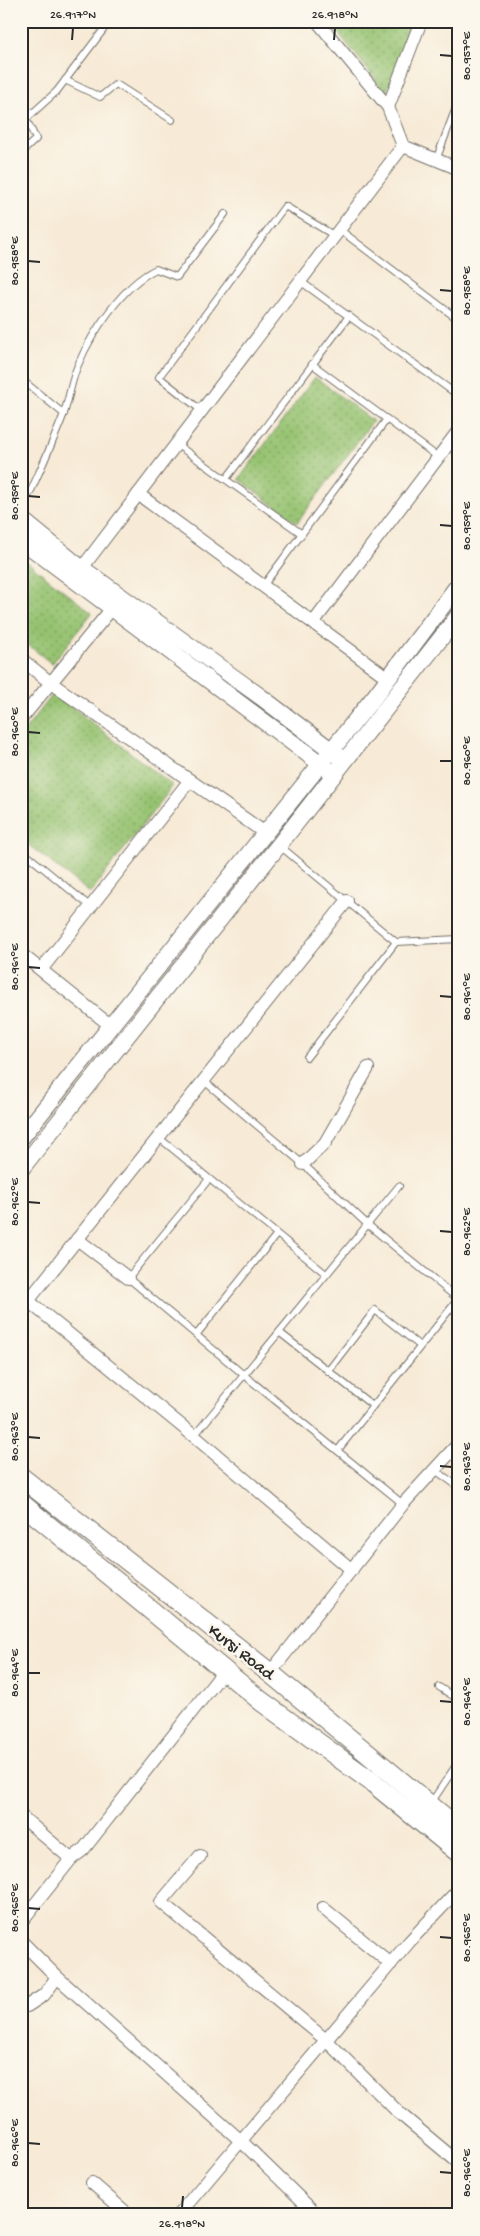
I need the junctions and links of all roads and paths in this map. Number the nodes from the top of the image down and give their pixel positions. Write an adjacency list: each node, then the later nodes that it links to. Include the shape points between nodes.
1 (110, 21): 4 (lane)
2 (317, 21): 6 (street)
3 (421, 21): 6 (street)
4 (65, 80): 7 (lane); 8 (lane, via 100,97 116,84)
5 (458, 102): 11 (lane)
6 (388, 107): 9 (street)
7 (24, 117): 10 (lane, via 36,140)
8 (172, 120)
9 (403, 146): 11 (street); 14 (street)
10 (21, 154)
11 (436, 160): 12 (street)
12 (459, 169)
13 (225, 214): 22 (lane, via 177,276 156,270 126,291 106,316 78,365)
14 (337, 233): 15 (street); 17 (lane); 21 (lane, via 285,206 159,377)
15 (300, 281): 16 (lane); 21 (street)
16 (349, 316): 18 (lane); 20 (lane)
17 (459, 320)
18 (312, 364): 23 (lane); 27 (lane)
19 (21, 379): 22 (lane)
20 (459, 396)
21 (202, 410): 25 (street)
22 (64, 414): 29 (lane, via 30,493)
23 (387, 419): 26 (lane); 31 (lane)
24 (459, 430): 26 (street)
25 (176, 444): 27 (lane); 28 (street)
26 (438, 457): 38 (street)
27 (226, 480): 31 (lane)
28 (138, 494): 33 (street); 35 (street)
29 (21, 504)
30 (21, 519): 33 (street)
31 (302, 534): 35 (lane)
32 (21, 540): 36 (street)
33 (82, 568): 36 (street)
34 (459, 584): 40 (street)
35 (263, 586): 38 (street)
36 (117, 602): 41 (street); 43 (street); 45 (street)
37 (459, 615): 44 (street)
38 (313, 623): 40 (street)
39 (21, 659): 41 (street)
40 (388, 678): 43 (street)
41 (51, 683): 42 (street); 47 (street)
42 (21, 719)
43 (331, 750): 44 (street); 45 (street)
44 (344, 761): 46 (street)
45 (320, 764): 46 (street); 48 (street)
46 (334, 774): 49 (street)
47 (190, 780): 48 (street); 52 (street)
48 (265, 832): 57 (street)
49 (279, 846): 51 (lane); 64 (street)
50 (21, 850): 52 (lane)
51 (347, 901): 54 (lane); 60 (street)
52 (91, 907): 56 (street)
53 (458, 939): 54 (lane)
54 (396, 942): 58 (lane)
55 (21, 954): 56 (street)
56 (41, 970): 57 (street)
57 (111, 1026): 62 (street)
58 (307, 1056)
59 (368, 1068): 63 (street, via 325,1143)
60 (204, 1081): 61 (street); 63 (lane)
61 (158, 1137): 65 (lane); 69 (street)
62 (21, 1138)
63 (303, 1164): 67 (lane)
64 (21, 1169)
65 (209, 1179): 68 (lane); 71 (lane)
66 (398, 1186): 67 (lane)
67 (367, 1224): 70 (lane); 73 (lane)
68 (277, 1234): 70 (lane); 75 (lane)
69 (77, 1239): 71 (street); 72 (street)
70 (326, 1274): 74 (lane)
71 (128, 1278): 75 (lane)
72 (25, 1298): 80 (street)
73 (459, 1299): 76 (lane)
74 (279, 1332): 77 (lane); 78 (lane)
75 (197, 1334): 78 (lane)
76 (420, 1346): 77 (lane, via 375,1310); 79 (lane)
77 (328, 1371): 79 (lane)
78 (244, 1375): 80 (lane); 82 (lane)
79 (373, 1406): 82 (lane)
80 (194, 1436): 88 (street)
81 (459, 1443): 83 (street)
82 (338, 1450): 87 (lane)
83 (435, 1470): 85 (lane); 87 (street)
84 (21, 1477): 90 (main road, Kursi Road)
85 (459, 1487)
86 (21, 1503): 89 (main road, Kursi Road)
87 (403, 1504): 88 (street)
88 (352, 1570): 90 (street)
89 (224, 1671): 97 (main road, Kursi Road, via 372,1782); 99 (street, via 83,1850)
90 (270, 1673): 94 (main road, Kursi Road)
91 (439, 1687): 92 (lane)
92 (459, 1700)
93 (459, 1761): 94 (lane)
94 (429, 1806): 96 (main road, Kursi Road)
95 (21, 1816): 99 (street)
96 (459, 1829)
97 (459, 1853)
98 (200, 1856): 107 (street, via 161,1902)
99 (71, 1859): 102 (street)
100 (459, 1889): 104 (street)
101 (323, 1908): 104 (street)
102 (21, 1922)
103 (21, 1941): 105 (street)
104 (391, 1964): 107 (street)
105 (57, 1977): 106 (street, via 44,1995); 108 (street)
106 (26, 2006)
107 (326, 2040): 108 (street); 109 (street, via 398,2113)
108 (241, 2141): 112 (street); 113 (street)
109 (459, 2163)
110 (92, 2183): 111 (street)
111 (129, 2215)
112 (178, 2215)
113 (317, 2215)

